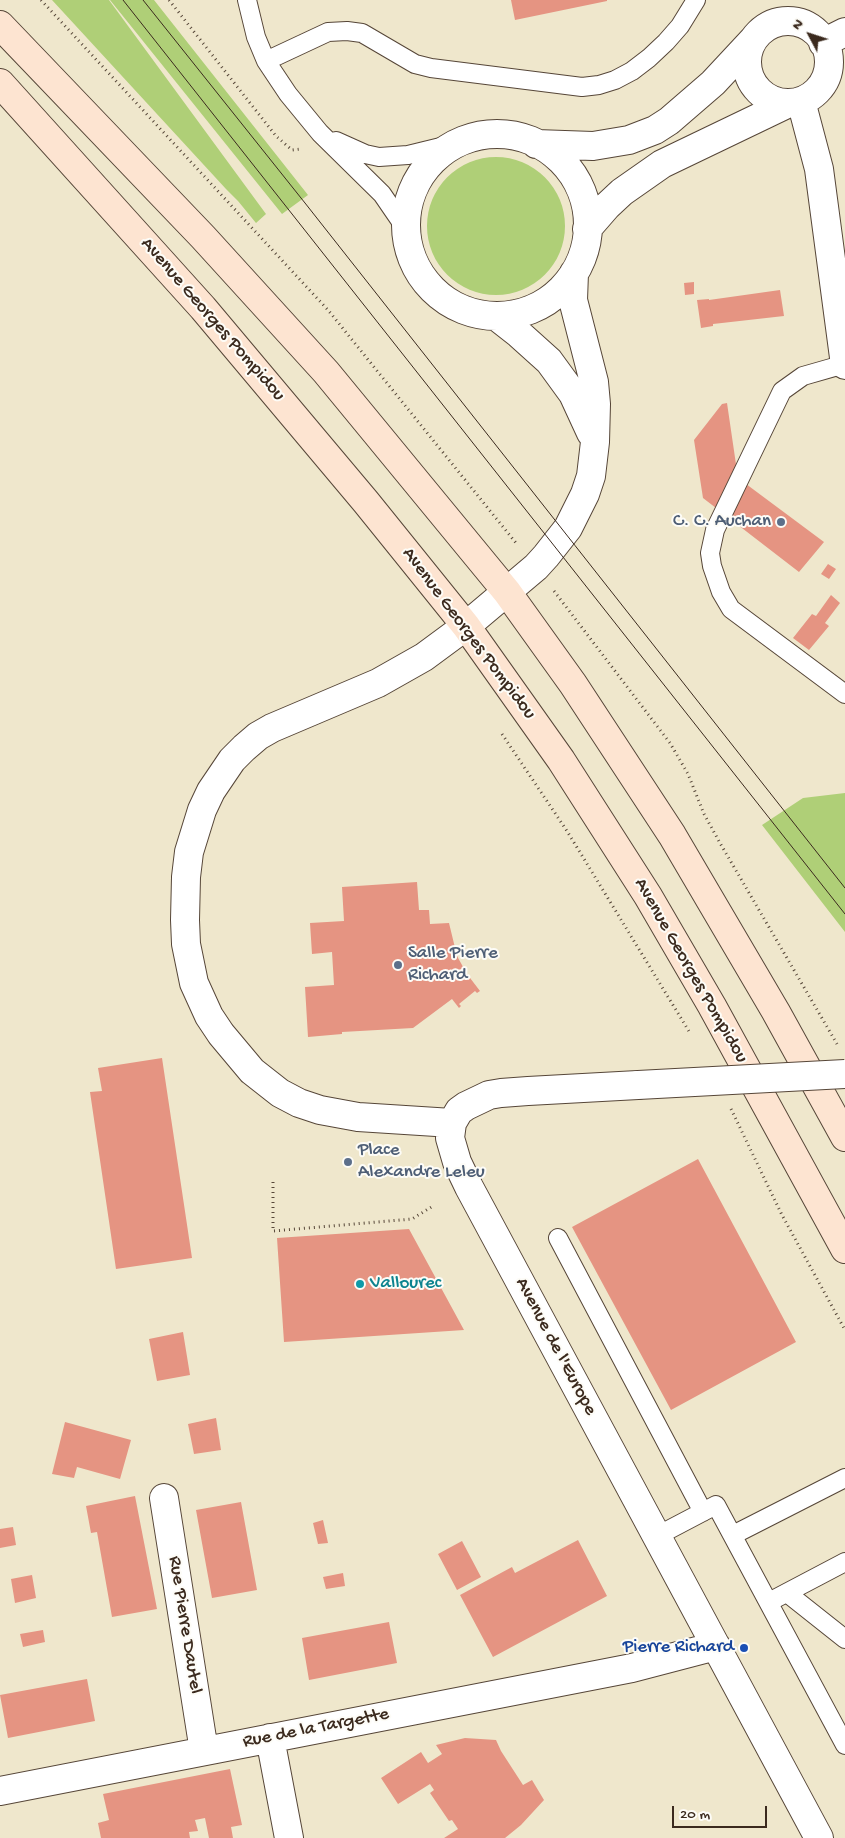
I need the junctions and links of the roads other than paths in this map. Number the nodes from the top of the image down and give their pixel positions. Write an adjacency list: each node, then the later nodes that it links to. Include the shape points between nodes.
1 (247, 0): 7 (lane)
2 (696, 0): 7 (lane, via 680,26 649,58 632,71 599,85 582,87 431,68 415,64 362,33 347,31 328,32)
3 (791, 11): 5 (street, via 803,24); 6 (street)
4 (0, 25): 19 (main road, via 320,365)
5 (834, 37): 9 (street, via 825,77 815,92)
6 (754, 39): 9 (street, via 747,62 753,84 771,99); 12 (street, via 713,83 655,130 629,140 593,146)
7 (266, 61): 10 (lane)
8 (0, 83): 20 (main road, Avenue Georges Pompidou, via 209,315)
9 (795, 102): 13 (street, via 662,164 622,192); 17 (street, via 820,169)
10 (320, 133): 11 (lane, via 379,157 408,155); 14 (lane, via 382,194)
11 (457, 143): 12 (street, via 497,134); 14 (street, via 438,156 419,179 408,205)
12 (536, 144): 13 (street, via 556,156 572,174 584,200)
13 (587, 228): 15 (street, via 584,252)
14 (406, 229): 16 (street, via 412,260 429,287 459,308 474,314)
15 (574, 273): 16 (street, via 541,305 519,314); 18 (street, via 573,300 594,382)
16 (496, 316): 18 (street, via 549,360 562,376)
17 (845, 364): 21 (lane, via 803,376 782,391 715,530 710,553 721,592 731,609)
18 (595, 442): 19 (street, via 591,476 568,528 546,556)
19 (507, 592): 20 (street); 24 (main road, via 573,684 672,835)
20 (466, 626): 23 (street, via 399,672 258,736 232,760 202,810 189,852 184,901 186,944 194,983 209,1016 252,1071 280,1093 320,1110 358,1117); 26 (main road, Avenue Georges Pompidou, via 561,760 648,896)
21 (845, 694)
22 (845, 1074): 23 (street, bridge, via 501,1093 466,1106)
23 (452, 1123): 30 (street, Avenue de l'Europe, via 450,1138 463,1175)
24 (845, 1137)
25 (558, 1238): 29 (lane)
26 (845, 1249)
27 (845, 1478): 31 (lane)
28 (164, 1498): 39 (street, Rue Pierre Dautel)
29 (703, 1512): 30 (lane); 31 (lane, via 716,1505)
30 (657, 1536): 36 (street, Avenue de l'Europe)
31 (733, 1536): 34 (lane)
32 (845, 1562): 33 (lane)
33 (787, 1593): 34 (lane); 35 (lane)
34 (769, 1602): 38 (lane)
35 (845, 1639)
36 (716, 1646): 37 (street, Rue de la Targette, via 632,1668); 42 (street, Avenue de l'Europe)
37 (270, 1738): 39 (street, Rue de la Targette); 41 (street)
38 (845, 1745)
39 (204, 1751): 40 (street, Rue de la Targette)
40 (0, 1791)
41 (288, 1838)
42 (819, 1838)

